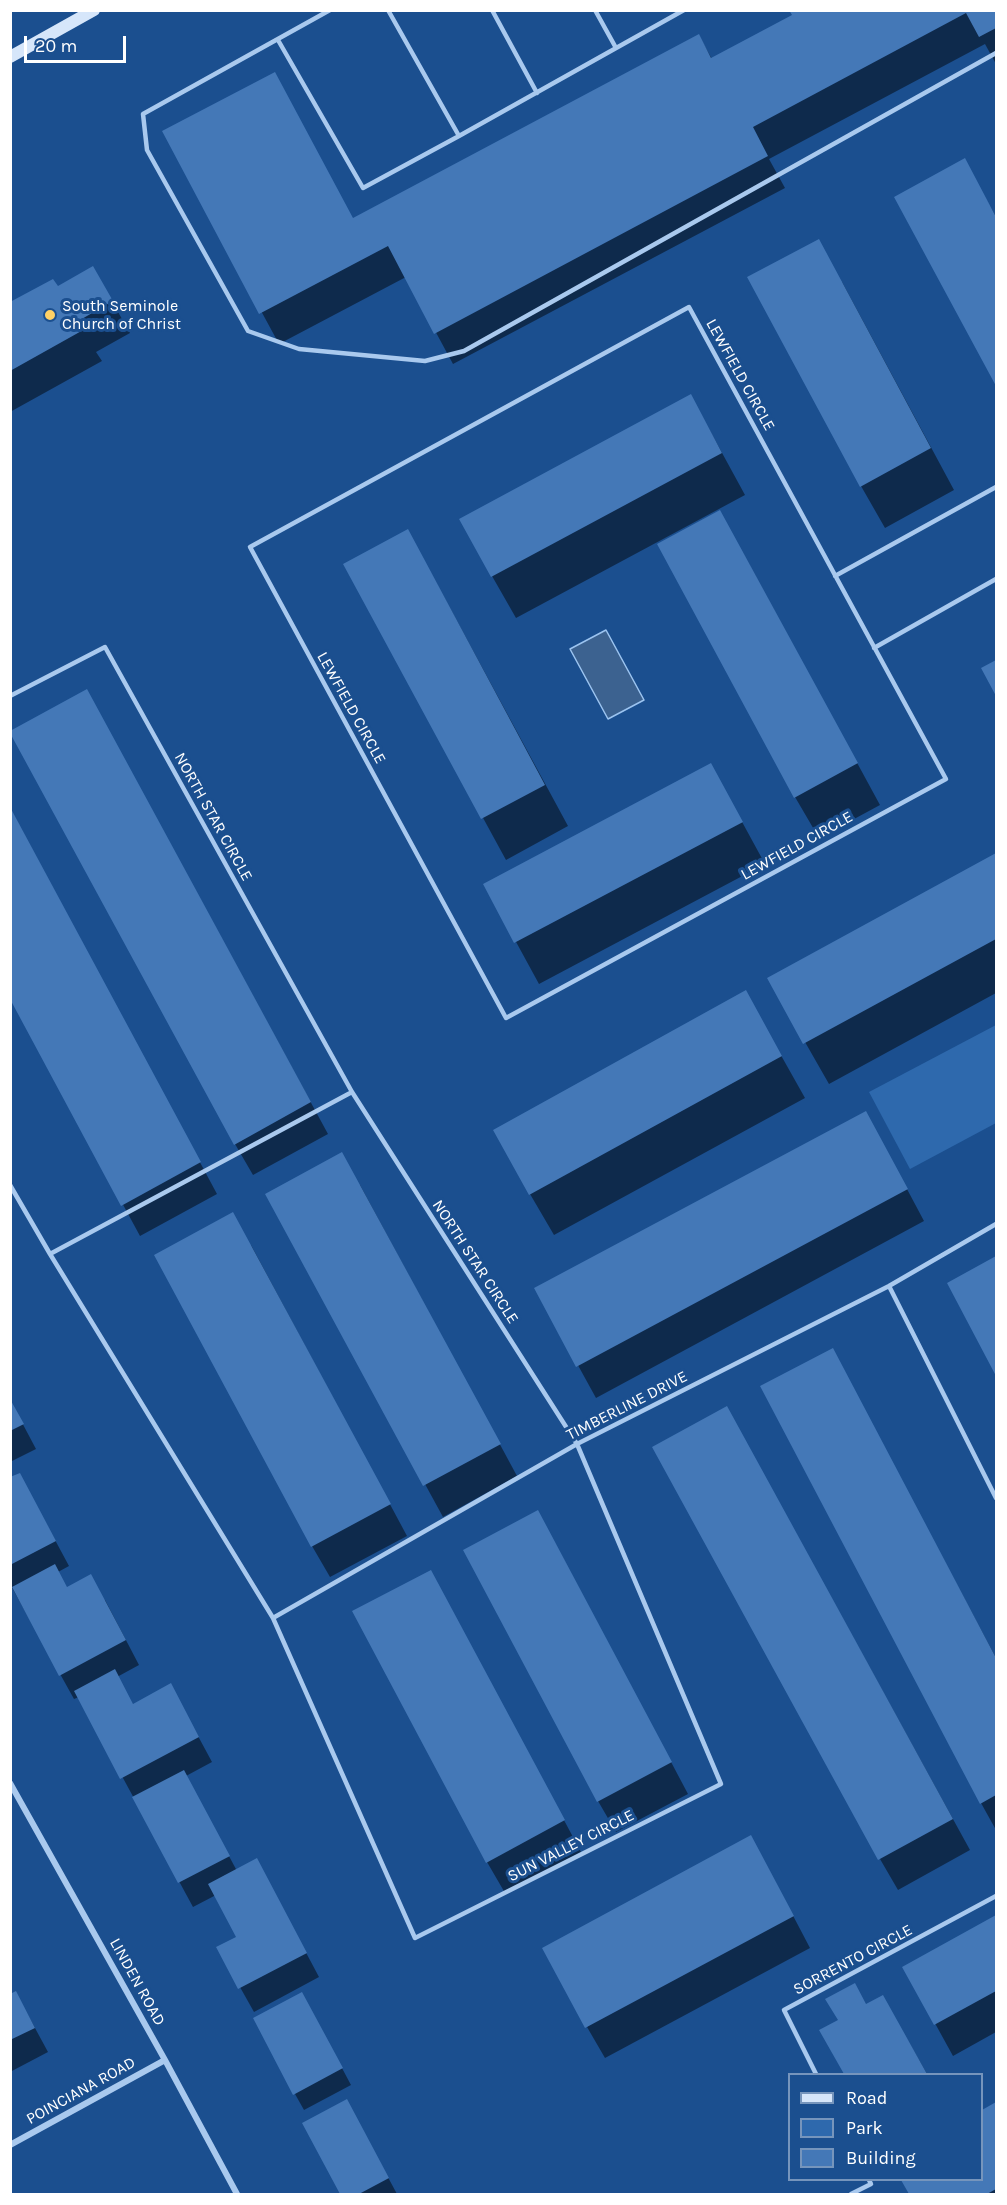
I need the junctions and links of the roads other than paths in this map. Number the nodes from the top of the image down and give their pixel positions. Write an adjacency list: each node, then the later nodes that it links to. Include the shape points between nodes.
1 (94, 10): 10 (street)
2 (330, 10): 7 (lane)
3 (388, 10): 12 (lane)
4 (492, 10): 11 (lane)
5 (595, 10): 8 (lane)
6 (684, 10): 8 (lane)
7 (278, 40): 9 (lane, via 143,114 147,150 248,331 299,349 425,361 464,351); 12 (lane, via 363,188)
8 (616, 48): 11 (lane)
9 (996, 53)
10 (10, 57)
11 (537, 93): 12 (lane)
12 (459, 136)
13 (996, 487): 14 (lane)
14 (835, 576): 16 (lane, LEWFIELD CIRCLE); 16 (lane, LEWFIELD CIRCLE, via 689,307 250,547 506,1018 946,779)
15 (996, 579): 16 (lane)
16 (874, 648)
17 (10, 696): 18 (lane, NORTH STAR CIRCLE, via 105,647)
18 (352, 1092): 21 (lane); 23 (lane, NORTH STAR CIRCLE)
19 (10, 1185): 21 (lane)
20 (996, 1224): 22 (lane, TIMBERLINE DRIVE)
21 (50, 1254): 25 (lane)
22 (889, 1286): 23 (lane, TIMBERLINE DRIVE); 24 (lane)
23 (577, 1444): 25 (lane, TIMBERLINE DRIVE); 25 (lane, SUN VALLEY CIRCLE, via 721,1784 415,1938)
24 (996, 1498)
25 (273, 1618)
26 (10, 1783): 28 (street, LINDEN ROAD)
27 (996, 1896): 29 (lane, SORRENTO CIRCLE, via 784,2010)
28 (165, 2061): 30 (street, POINCIANA ROAD); 32 (street, LINDEN ROAD)
29 (816, 2073)
30 (10, 2145)
31 (870, 2181): 33 (lane, via 871,2184)
32 (237, 2194)
33 (851, 2194)

